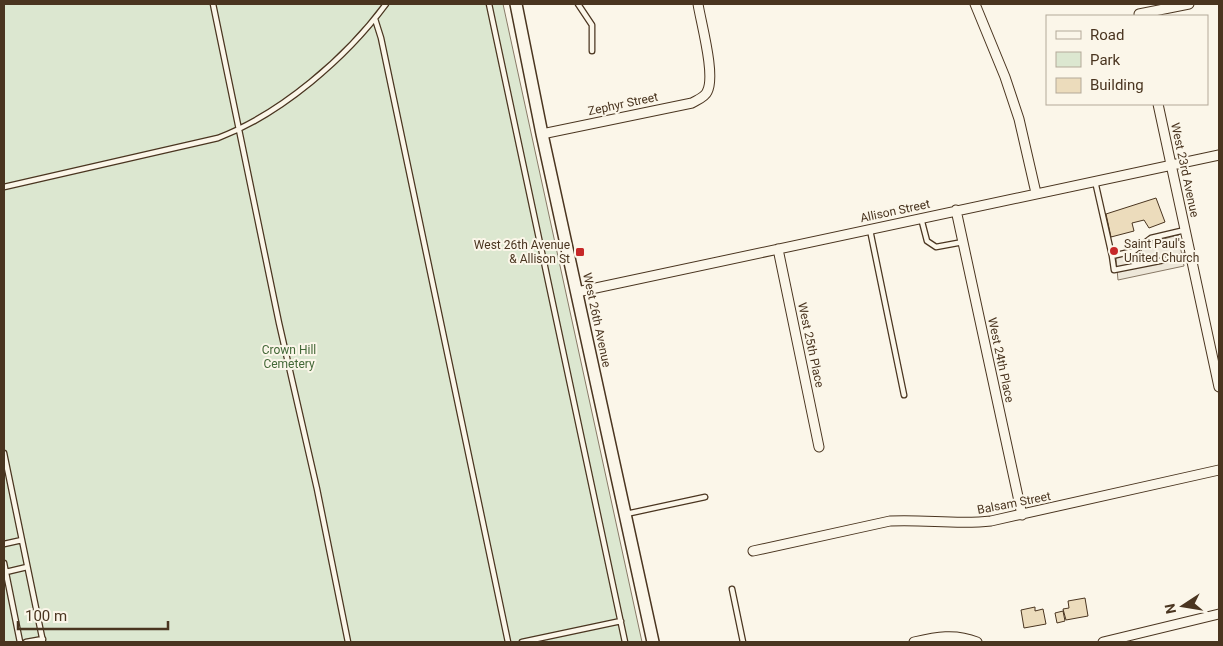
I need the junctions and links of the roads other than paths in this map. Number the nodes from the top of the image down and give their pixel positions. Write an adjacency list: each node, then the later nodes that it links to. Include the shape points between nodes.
1 (213, 4): 14 (lane)
2 (386, 4): 11 (lane)
3 (490, 4): 47 (lane)
4 (516, 4): 15 (street, West 26th Avenue)
5 (578, 4): 12 (lane, via 592,25)
6 (698, 4): 15 (street, Zephyr Street, via 710,70 711,83 706,94 692,103)
7 (975, 4): 20 (street, via 1019,119)
8 (1137, 4): 10 (street)
9 (1190, 4): 10 (street)
10 (1140, 15)
11 (375, 19): 14 (lane, via 318,75 274,110); 52 (lane)
12 (592, 51)
13 (1158, 105): 17 (street, West 23rd Avenue)
14 (239, 130): 19 (lane, via 218,138); 51 (lane)
15 (542, 134): 29 (street, West 26th Avenue)
16 (1219, 155): 17 (street, Allison Street)
17 (1170, 165): 18 (street, Allison Street); 24 (street, West 23rd Avenue)
18 (1095, 181): 20 (street, Allison Street); 28 (lane)
19 (4, 187)
20 (1036, 193): 21 (street, Allison Street)
21 (956, 210): 22 (street, Allison Street); 25 (street, West 24th Place)
22 (922, 218): 23 (street, Allison Street); 25 (lane, via 927,241 936,247)
23 (870, 229): 26 (street, Allison Street); 31 (lane)
24 (1185, 230): 27 (street, West 23rd Avenue); 28 (lane, via 1151,238 1134,251)
25 (963, 242): 38 (street, West 24th Place)
26 (778, 249): 29 (street, Allison Street); 32 (street, West 25th Place)
27 (1190, 255): 28 (lane, via 1114,270); 30 (street, West 23rd Avenue)
28 (1112, 256)
29 (577, 292): 37 (street, West 26th Avenue)
30 (1219, 387)
31 (904, 395)
32 (819, 447)
33 (4, 452): 34 (lane)
34 (6, 470): 39 (lane)
35 (1219, 470): 38 (street, Balsam Street)
36 (705, 497): 37 (lane)
37 (625, 514): 55 (street, West 26th Avenue)
38 (1022, 516): 41 (street, Balsam Street, via 971,523 890,522)
39 (22, 540): 40 (lane); 43 (lane)
40 (4, 544)
41 (753, 551)
42 (4, 563): 44 (lane)
43 (27, 567): 44 (lane); 48 (lane)
44 (6, 572): 49 (lane)
45 (732, 589): 56 (lane)
46 (1219, 614): 59 (street)
47 (621, 621): 53 (lane); 54 (lane)
48 (43, 640): 50 (lane)
49 (20, 642)
50 (26, 642)
51 (348, 642)
52 (508, 642)
53 (522, 642)
54 (625, 642)
55 (653, 642)
56 (743, 642)
57 (914, 642): 58 (street, via 960,636)
58 (977, 642)
59 (1103, 642)

